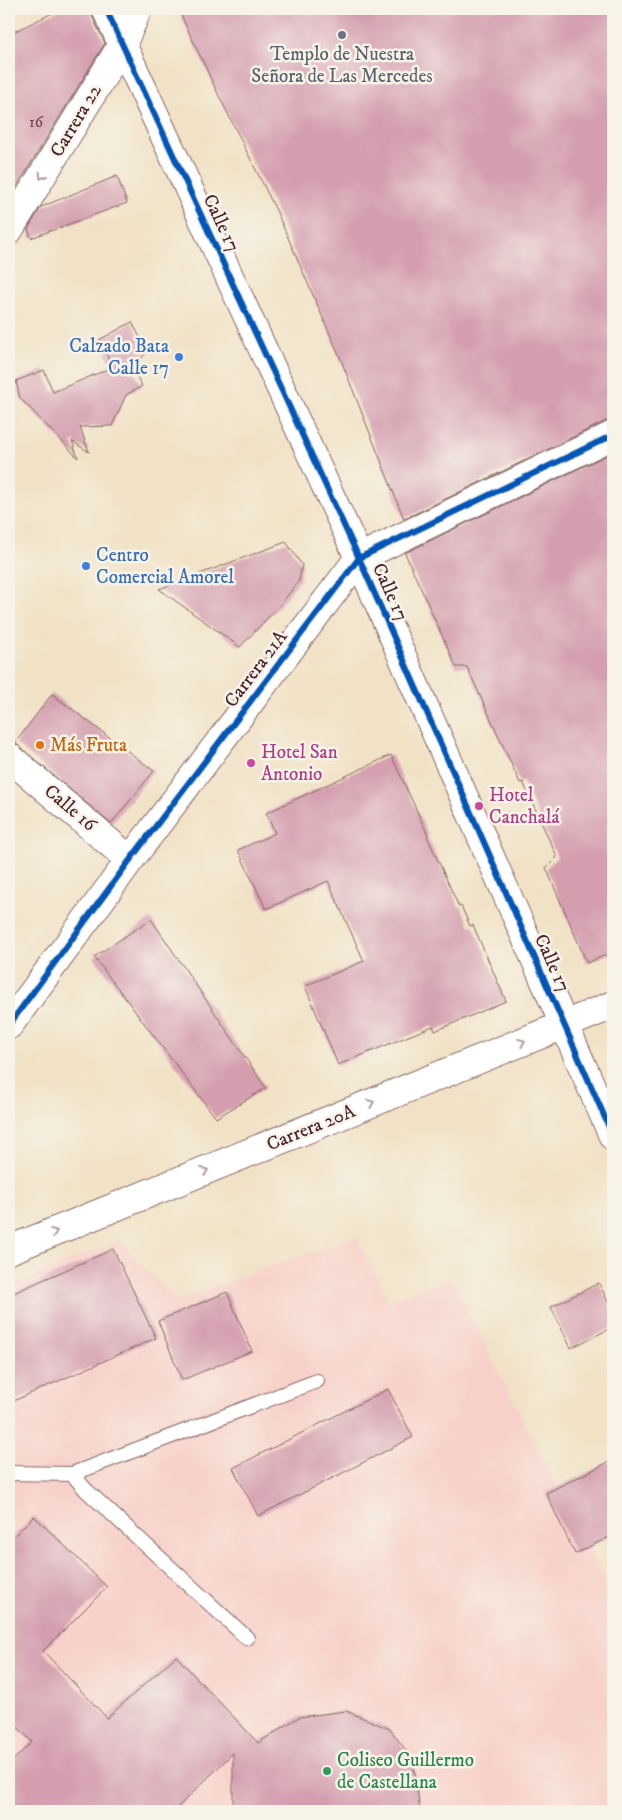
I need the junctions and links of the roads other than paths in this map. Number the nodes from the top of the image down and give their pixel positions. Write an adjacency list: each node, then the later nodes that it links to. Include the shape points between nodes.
1 (106, 9): 3 (street, Calle 17)
2 (138, 9): 3 (street, Carrera 22)
3 (122, 45): 4 (street, Carrera 22, one-way to 4); 6 (street, Calle 17)
4 (9, 230)
5 (613, 435): 6 (street, Carrera 21A)
6 (359, 558): 8 (street, Carrera 21A); 11 (street, Calle 17)
7 (9, 757): 8 (street, Calle 16)
8 (130, 860): 10 (street, Carrera 21A)
9 (613, 1005): 11 (street, Carrera 20A)
10 (9, 1024)
11 (563, 1026): 12 (street, Calle 17); 13 (street, Carrera 20A, one-way to 11)
12 (613, 1136)
13 (9, 1250)
14 (317, 1381): 16 (lane)
15 (9, 1473): 16 (lane)
16 (72, 1474): 17 (lane)
17 (247, 1638)

